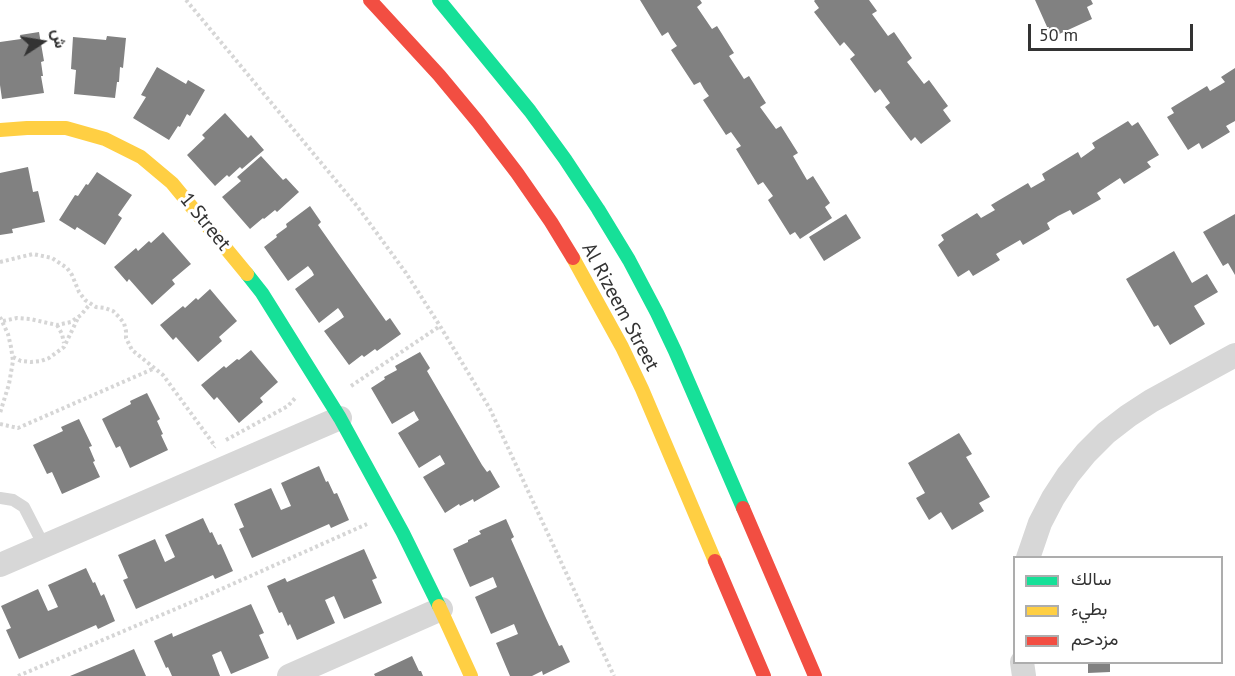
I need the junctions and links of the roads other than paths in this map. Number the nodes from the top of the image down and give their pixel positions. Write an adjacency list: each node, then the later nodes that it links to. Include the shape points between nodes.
1 (370, 0): 13 (street, Al Rizeem Street, via 478,122 518,174 584,276 642,389)
2 (439, 0): 14 (street, Al Rizeem Street, via 537,120 629,260 675,351)
3 (0, 130): 5 (street, 1 Street, via 66,128 105,138 141,157 172,183 262,293)
4 (1235, 355): 8 (street, via 1151,401 1106,433 1053,498)
5 (340, 418): 7 (street); 10 (street, 1 Street)
6 (0, 498): 7 (lane, via 24,507)
7 (44, 546): 9 (street)
8 (1029, 556)
9 (0, 565)
10 (441, 609): 11 (street); 12 (street, 1 Street)
11 (289, 676)
12 (471, 676)
13 (764, 676)
14 (814, 676)

